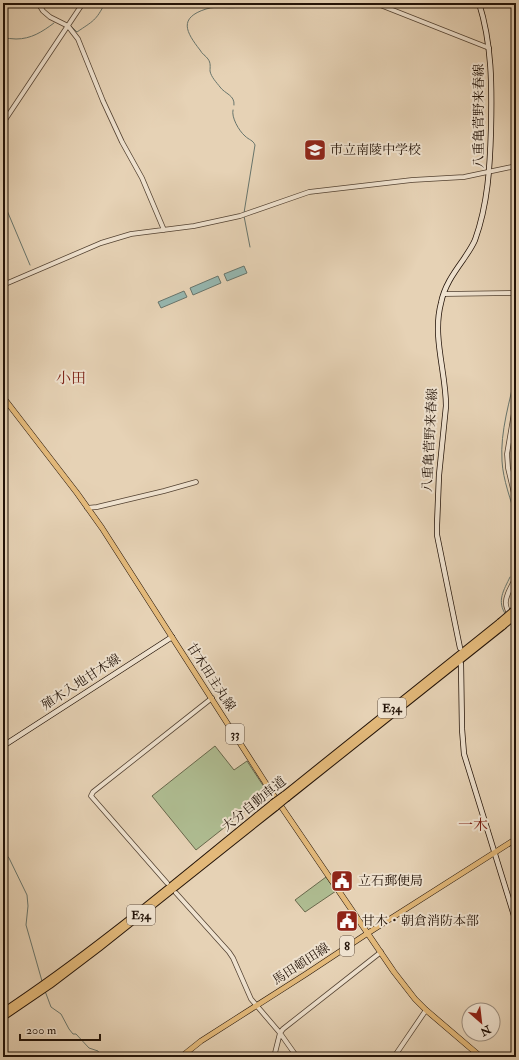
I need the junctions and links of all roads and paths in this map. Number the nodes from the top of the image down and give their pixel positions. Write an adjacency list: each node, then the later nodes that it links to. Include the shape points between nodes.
1 (38, 3): 5 (street, via 50,17)
2 (83, 3): 5 (street)
3 (376, 3): 6 (street)
4 (479, 3): 6 (main road, 八重亀菅野来春線)
5 (68, 26): 7 (street); 10 (street, via 78,39 103,100 142,178)
6 (489, 48): 9 (main road, 八重亀菅野来春線)
7 (3, 124)
8 (516, 166): 9 (street)
9 (490, 171): 10 (street, via 464,177 412,180 309,192 244,215); 13 (main road, 八重亀菅野来春線, via 475,240 447,284)
10 (164, 230): 11 (street, via 131,234 101,243)
11 (3, 285)
12 (516, 293): 13 (street)
13 (444, 294): 23 (main road, 八重亀菅野来春線, via 440,303 438,333 446,406 437,525)
14 (3, 397): 18 (main road, 甘木田主丸線 / 33)
15 (516, 401): 17 (street, via 507,454)
16 (196, 482): 18 (street)
17 (516, 502)
18 (87, 508): 22 (main road, 甘木田主丸線 / 33)
19 (516, 577): 21 (street, via 505,605)
20 (516, 611): 27 (highway, 大分自動車道 / E34, bridge)
21 (516, 624)
22 (172, 637): 25 (main road, 甘木田主丸線 / 33); 26 (main road, 殖木入地甘木線)
23 (460, 648)
24 (461, 664): 29 (main road, via 464,754)
25 (212, 698): 30 (street, via 91,796); 33 (main road, 甘木田主丸線 / 33)
26 (3, 746)
27 (274, 805): 37 (highway, 大分自動車道 / E34, via 92,948); 38 (highway, 大分自動車道 / E34, via 100,948)
28 (516, 839): 29 (main road, 馬田頓田線 / 8)
29 (495, 852): 32 (main road); 33 (main road, 馬田頓田線 / 8)
30 (167, 883)
31 (176, 893): 35 (street, via 233,958 251,999)
32 (516, 922)
33 (368, 933): 34 (main road, 甘木田主丸線 / 33); 35 (main road, 馬田頓田線 / 8)
34 (381, 952): 36 (main road, 甘木田主丸線 / 33); 39 (street)
35 (257, 1006): 39 (street); 40 (main road, 馬田頓田線 / 8)
36 (426, 1010): 43 (street); 44 (main road, 甘木田主丸線 / 33)
37 (3, 1012)
38 (3, 1018)
39 (280, 1033): 41 (street); 42 (street)
40 (181, 1057)
41 (274, 1057)
42 (296, 1057)
43 (394, 1057)
44 (481, 1057)

